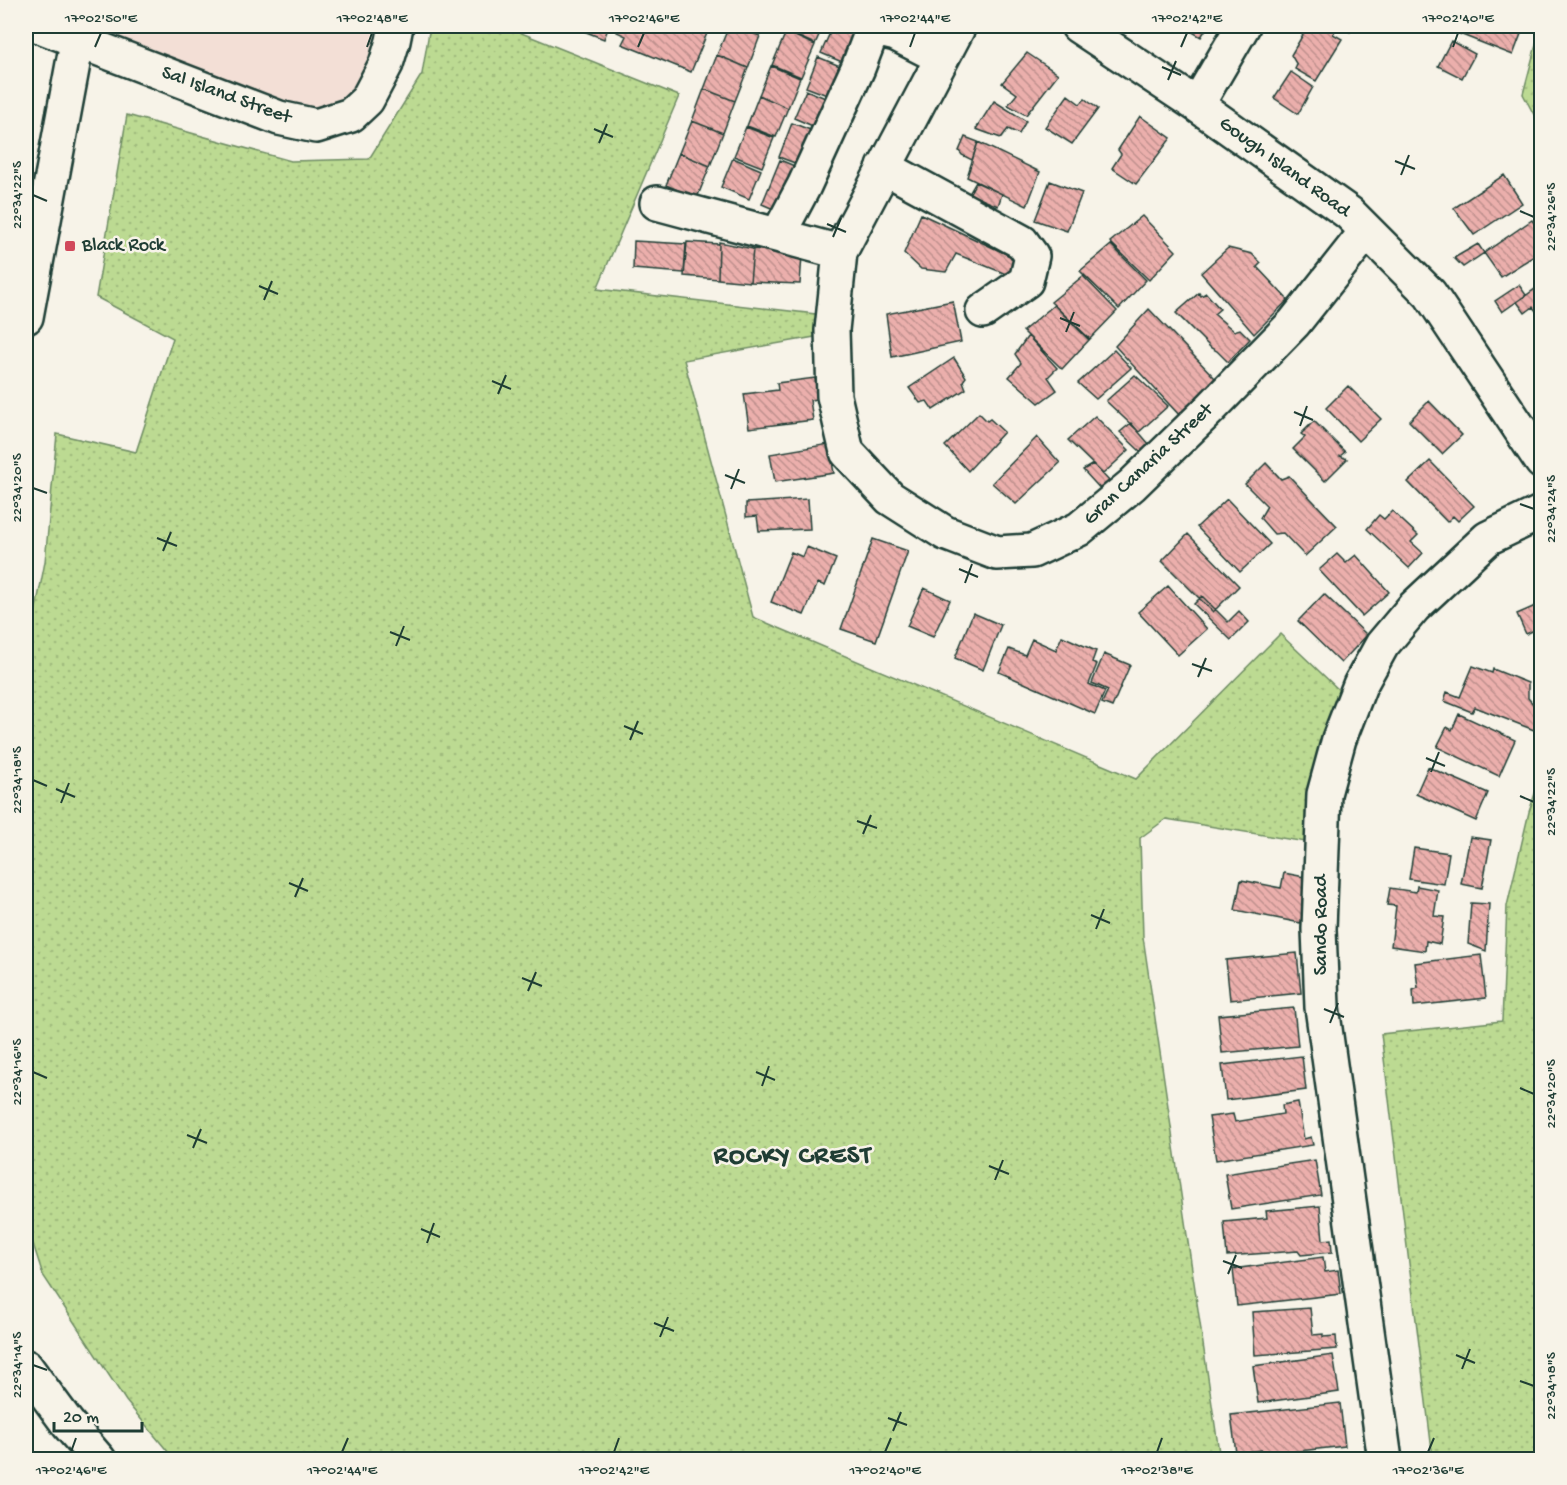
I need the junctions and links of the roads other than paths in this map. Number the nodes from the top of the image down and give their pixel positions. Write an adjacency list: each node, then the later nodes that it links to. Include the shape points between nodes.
1 (40, 26): 6 (street, Sal Island Street)
2 (396, 26): 6 (street, Sal Island Street, via 386,64 368,100 351,115 316,126 279,118)
3 (959, 26): 7 (street, Gran Canaria Street)
4 (1078, 26): 8 (street, Gough Island Road)
5 (1243, 26): 8 (street)
6 (79, 33): 15 (street)
7 (941, 57): 9 (street, Gran Canaria Street); 12 (street, via 896,33 879,30 869,39)
8 (1197, 105): 11 (street, Gough Island Road, via 1349,213)
9 (884, 167): 13 (street, Gran Canaria Street); 14 (street, via 1022,242 1032,256 1026,281)
10 (657, 203): 12 (street)
11 (1366, 232): 13 (street, Gran Canaria Street, via 1294,323 1132,485 1079,529 1032,550 997,553 945,533 890,498 847,452 834,396 832,330); 16 (street, Gough Island Road, via 1430,294)
12 (778, 235): 13 (street)
13 (840, 252)
14 (983, 311)
15 (26, 317)
16 (1542, 462)
17 (1542, 512): 20 (street, Sando Road, via 1488,538 1414,607 1383,645 1360,685 1339,739 1324,794 1319,930 1322,1006)
18 (26, 1367): 19 (street)
19 (99, 1460)
20 (1385, 1460)

